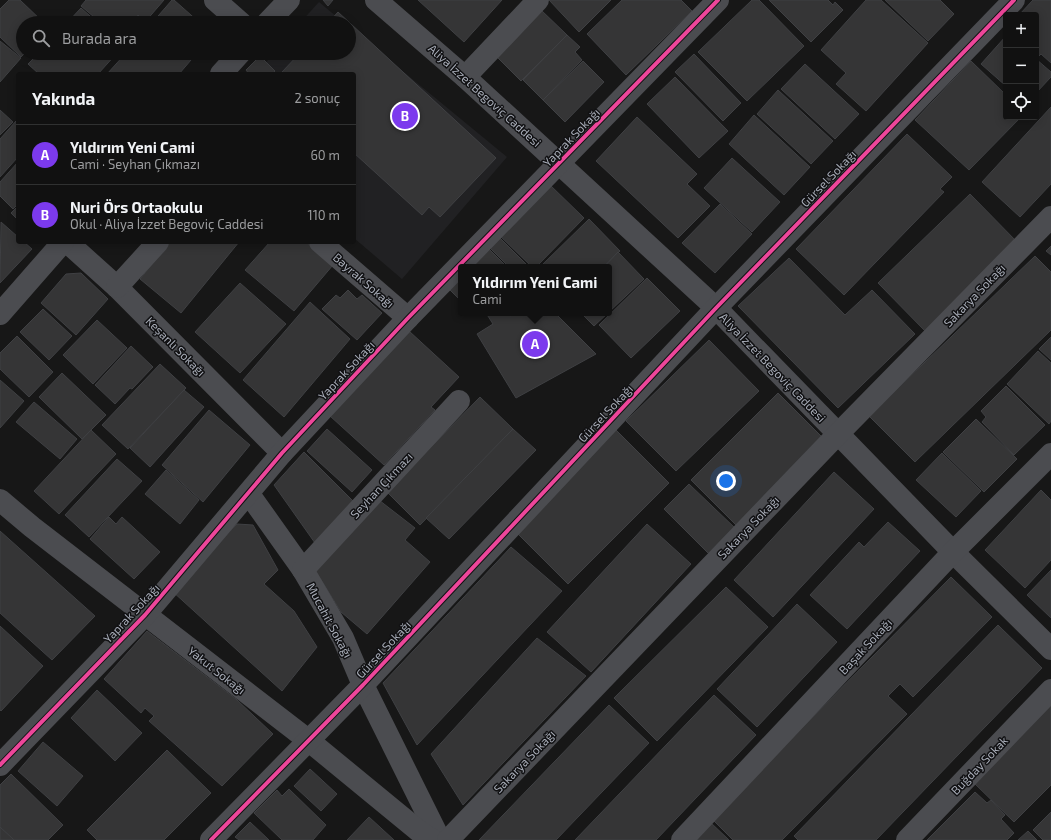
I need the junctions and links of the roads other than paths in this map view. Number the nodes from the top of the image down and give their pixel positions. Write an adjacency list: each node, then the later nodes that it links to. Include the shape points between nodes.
1 (215, 0): 7 (street)
2 (289, 0): 8 (street)
3 (376, 0): 11 (street, Aliya İzzet Begoviç Caddesi)
4 (538, 0): 11 (street)
5 (718, 0): 12 (street, Yaprak Sokağı)
6 (1014, 0): 21 (street, Gürsel Sokağı)
7 (233, 16)
8 (274, 16)
9 (234, 60): 10 (street)
10 (223, 72)
11 (465, 77): 12 (street, Aliya İzzet Begoviç Caddesi)
12 (560, 163): 18 (street, Yaprak Sokağı); 21 (street, Aliya İzzet Begoviç Caddesi)
13 (1051, 217): 25 (street, Sakarya Sokağı)
14 (61, 244): 22 (street)
15 (69, 244): 20 (street, Keşanlı Sokağı)
16 (156, 244): 20 (street)
17 (322, 244): 23 (street, Bayrak Sokağı)
18 (461, 264)
19 (458, 267): 23 (street, Yaprak Sokağı)
20 (117, 287): 26 (street, Keşanlı Sokağı)
21 (716, 308): 25 (street, Aliya İzzet Begoviç Caddesi); 34 (street, Gürsel Sokağı)
22 (0, 314)
23 (408, 318): 26 (street, Yaprak Sokağı)
24 (459, 401): 31 (street, Seyhan Çıkmazı)
25 (838, 434): 30 (street, Aliya İzzet Begoviç Caddesi); 41 (street, Sakarya Sokağı)
26 (282, 453): 28 (street, Yaprak Sokağı)
27 (1051, 454): 30 (street, Başak Sokağı)
28 (249, 494): 31 (street, Mucahit Sokağı); 32 (street, Yaprak Sokağı)
29 (0, 500): 32 (street, Yakut Sokağı)
30 (953, 552): 33 (street, Aliya İzzet Begoviç Caddesi); 42 (street, Başak Sokağı)
31 (303, 570): 34 (street, Mucahit Sokağı, via 343,638)
32 (145, 615): 36 (street, Yakut Sokağı); 37 (street, Yaprak Sokağı)
33 (1051, 649)
34 (363, 685): 36 (street, Gürsel Sokağı); 40 (street, Mucahit Sokağı)
35 (1051, 690): 43 (street, Buğday Sokak)
36 (308, 740): 38 (street, Gürsel Sokağı); 39 (street, Yakut Sokağı, via 414,828)
37 (4, 753)
38 (211, 840)
39 (433, 840)
40 (440, 840)
41 (448, 840)
42 (682, 840)
43 (907, 840)

